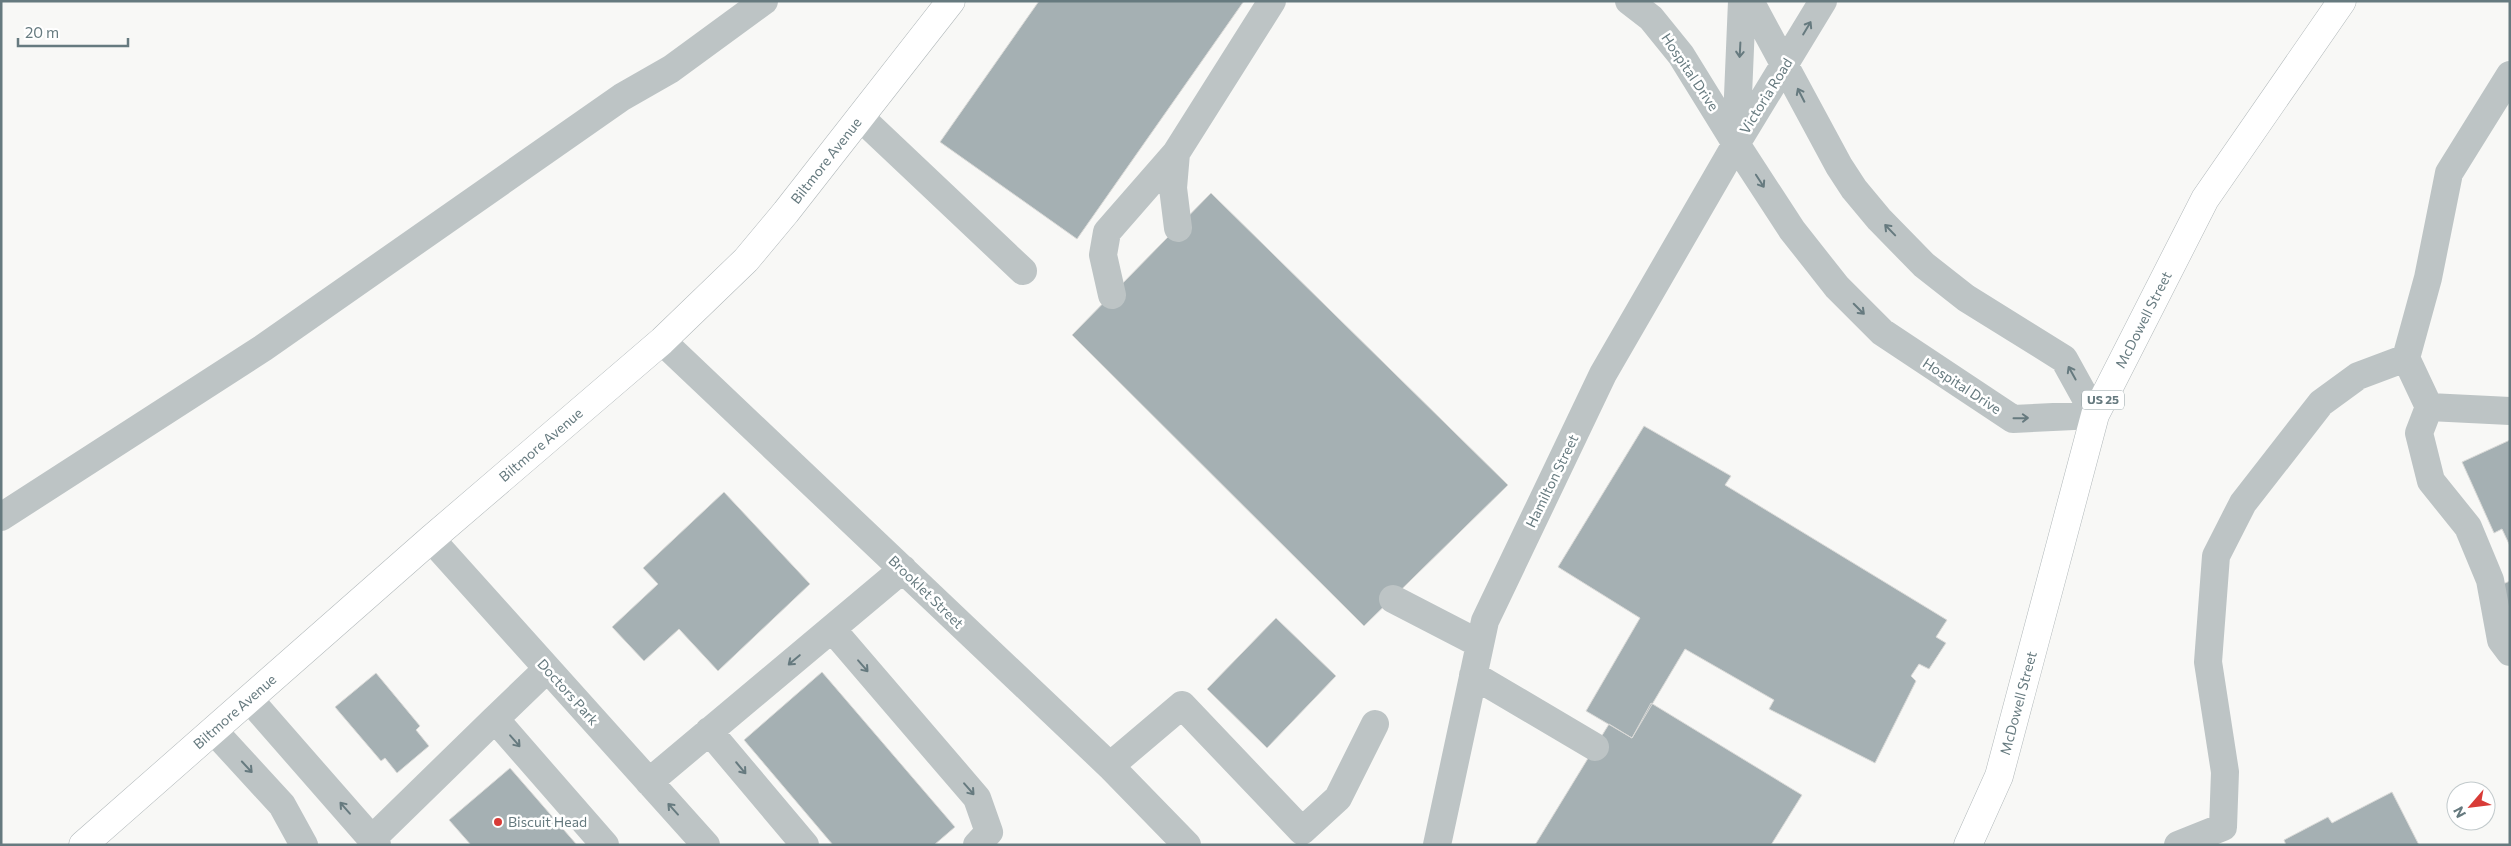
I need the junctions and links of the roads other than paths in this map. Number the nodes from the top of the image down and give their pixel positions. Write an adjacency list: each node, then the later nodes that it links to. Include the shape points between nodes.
1 (764, 1): 22 (street, via 672,69 622,97 264,348)
2 (951, 1): 11 (main road, Biltmore Avenue)
3 (1272, 1): 13 (street)
4 (1629, 1): 12 (street, Hospital Drive, via 1651,18 1681,55)
5 (1742, 1): 12 (street, Victoria Road, one-way to 12)
6 (1750, 1): 9 (street)
7 (1823, 1): 9 (street, Victoria Road, one-way to 7)
8 (2342, 1): 21 (main road, McDowell Street / US 25, via 2205,200)
9 (1786, 65): 12 (street, Victoria Road); 21 (street, one-way to 9, via 2064,359 1966,298 1924,265 1879,219 1839,166)
10 (2510, 74): 18 (street, via 2449,173 2428,278)
11 (860, 117): 15 (street); 17 (main road, Biltmore Avenue, via 746,260)
12 (1736, 144): 21 (street, Hospital Drive, one-way to 21, via 1798,237 1837,287 1882,332 2013,419); 27 (street, Hamilton Street, via 1603,374 1485,622)
13 (1176, 153): 14 (street, via 1173,188); 16 (street, via 1107,232 1103,255)
14 (1178, 228)
15 (1023, 270)
16 (1112, 294)
17 (662, 342): 23 (main road, Biltmore Avenue); 24 (street, Brooklet Street)
18 (2406, 358): 19 (street); 49 (street, via 2358,376 2321,404 2243,503 2216,556 2208,662 2225,772 2224,827)
19 (2429, 407): 20 (street); 28 (street, via 2419,433 2431,481 2468,527 2490,580 2501,640)
20 (2510, 411)
21 (2095, 415): 48 (main road, McDowell Street / US 25, via 1999,776)
22 (1, 518)
23 (431, 539): 29 (street, Doctors Park); 31 (main road, Biltmore Avenue)
24 (903, 569): 26 (street); 37 (street, Brooklet Street)
25 (1393, 599): 27 (street)
26 (832, 629): 35 (street, one-way to 35); 45 (street, one-way to 45, via 977,798 989,832)
27 (1480, 644): 30 (street, Hamilton Street)
28 (2510, 652)
29 (547, 669): 32 (street); 38 (street, Doctors Park)
30 (1473, 675): 36 (street); 47 (street, Hamilton Street)
31 (250, 700): 34 (main road, Biltmore Avenue); 39 (street, one-way to 31)
32 (495, 719): 39 (street); 42 (street, one-way to 42)
33 (1375, 724): 37 (street, via 1338,798 1302,831 1182,705)
34 (214, 731): 40 (main road, Biltmore Avenue); 41 (street, one-way to 41, via 282,805)
35 (709, 731): 38 (street); 44 (street, one-way to 44)
36 (1595, 747)
37 (1110, 766): 46 (street, Brooklet Street)
38 (649, 782): 43 (street, Doctors Park, one-way to 38)
39 (375, 842)
40 (83, 845)
41 (304, 845)
42 (605, 845)
43 (706, 845)
44 (805, 845)
45 (977, 845)
46 (1187, 845)
47 (1437, 845)
48 (1968, 845)
49 (2178, 845)

